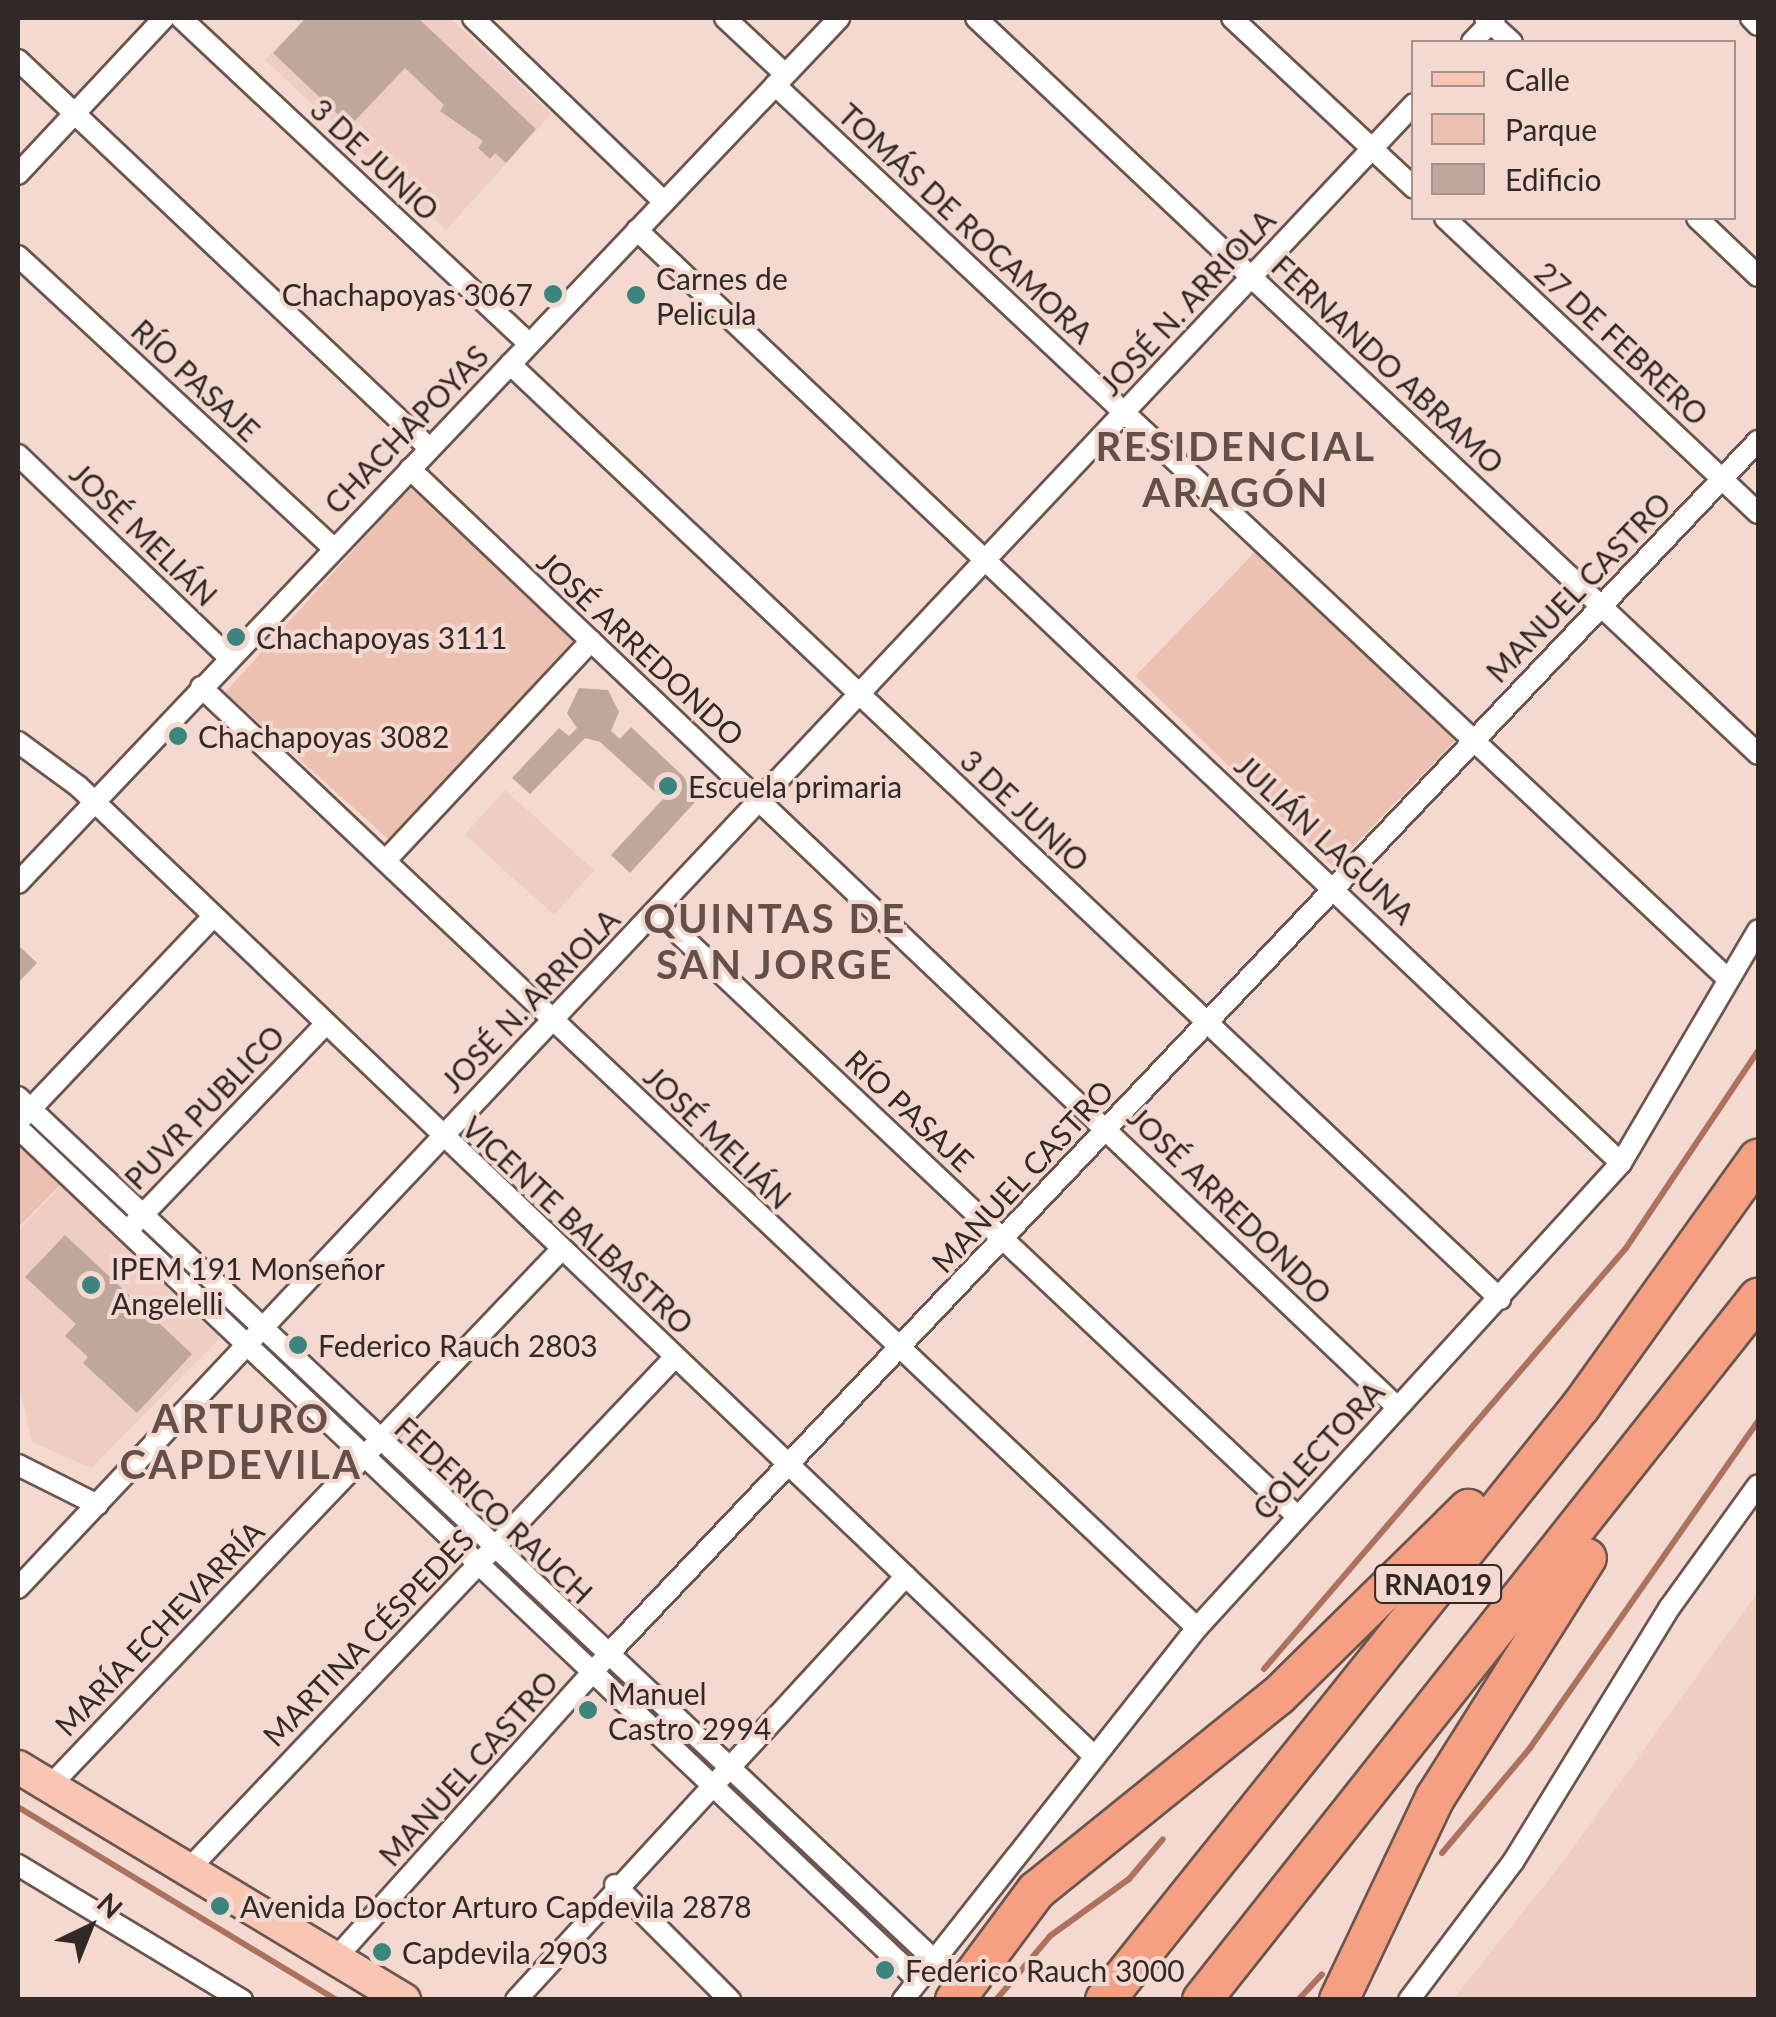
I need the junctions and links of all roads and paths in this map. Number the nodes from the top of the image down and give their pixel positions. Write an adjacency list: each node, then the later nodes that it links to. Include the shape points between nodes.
1 (164, 18): 16 (street)
2 (180, 18): 27 (street, 3 DE JUNIO)
3 (473, 18): 20 (street)
4 (725, 18): 14 (street, TOMÁS DE ROCAMORA)
5 (839, 18): 14 (street, CHACHAPOYAS)
6 (976, 18): 25 (street, FERNANDO ABRAMO)
7 (1232, 18): 17 (street)
8 (1751, 18): 10 (street)
9 (1490, 19): 11 (street); 12 (street)
10 (1758, 25)
11 (1474, 40)
12 (1510, 40)
13 (18, 60): 16 (street)
14 (780, 80): 20 (street, CHACHAPOYAS); 29 (street, TOMÁS DE ROCAMORA)
15 (1411, 107): 17 (street, JOSÉ N. ARRIOLA)
16 (74, 113): 18 (street); 31 (street)
17 (1372, 149): 19 (street); 25 (street, JOSÉ N. ARRIOLA)
18 (18, 174)
19 (1411, 185)
20 (664, 202): 23 (street, CHACHAPOYAS)
21 (1447, 220): 34 (street, 27 DE FEBRERO)
22 (1699, 220): 26 (street)
23 (637, 230): 27 (street, CHACHAPOYAS); 37 (street, JULIÁN LAGUNA)
24 (18, 256): 36 (street, RÍO PASAJE)
25 (1252, 276): 29 (street, JOSÉ N. ARRIOLA); 38 (street, FERNANDO ABRAMO)
26 (1758, 276)
27 (529, 344): 28 (street, CHACHAPOYAS)
28 (510, 364): 31 (street, CHACHAPOYAS); 42 (street, 3 DE JUNIO)
29 (1125, 412): 37 (street, JOSÉ N. ARRIOLA); 43 (street, TOMÁS DE ROCAMORA)
30 (1758, 442): 34 (street, MANUEL CASTRO)
31 (430, 448): 33 (street, CHACHAPOYAS)
32 (18, 456): 40 (street, JOSÉ MELIÁN)
33 (410, 469): 36 (street, CHACHAPOYAS); 39 (street, JOSÉ ARREDONDO)
34 (1723, 479): 35 (street, 27 DE FEBRERO); 38 (street, MANUEL CASTRO)
35 (1758, 513)
36 (334, 549): 40 (street, CHACHAPOYAS)
37 (985, 561): 42 (street, JOSÉ N. ARRIOLA); 50 (street, JULIÁN LAGUNA)
38 (1601, 608): 43 (street, MANUEL CASTRO); 45 (street, FERNANDO ABRAMO)
39 (591, 642): 46 (street, JOSÉ ARREDONDO); 48 (street)
40 (229, 657): 41 (street, CHACHAPOYAS)
41 (202, 686): 47 (street, CHACHAPOYAS); 48 (street, JOSÉ MELIÁN)
42 (859, 695): 46 (street, JOSÉ N. ARRIOLA); 56 (street, 3 DE JUNIO)
43 (1475, 740): 50 (street, MANUEL CASTRO); 54 (street, TOMÁS DE ROCAMORA)
44 (18, 742): 47 (street, VICENTE BALBASTRO)
45 (1758, 754)
46 (760, 801): 51 (street, JOSÉ N. ARRIOLA); 59 (street, JOSÉ ARREDONDO)
47 (95, 802): 49 (street, CHACHAPOYAS); 52 (street, VICENTE BALBASTRO)
48 (387, 859): 55 (street, JOSÉ MELIÁN)
49 (18, 883)
50 (1335, 890): 56 (street, MANUEL CASTRO); 62 (street, JULIÁN LAGUNA)
51 (656, 912): 55 (street, JOSÉ N. ARRIOLA); 64 (street, RÍO PASAJE)
52 (212, 918): 57 (street, VICENTE BALBASTRO); 58 (street)
53 (1758, 930): 54 (street, COLECTORA)
54 (1728, 979): 62 (street, COLECTORA)
55 (552, 1021): 60 (street, JOSÉ N. ARRIOLA); 70 (street, JOSÉ MELIÁN)
56 (1207, 1024): 59 (street, MANUEL CASTRO); 67 (street, 3 DE JUNIO)
57 (325, 1025): 60 (street, VICENTE BALBASTRO); 63 (street, PUVR PUBLICO)
58 (21, 1114): 63 (street, FEDERICO RAUCH)
59 (1107, 1128): 64 (street, MANUEL CASTRO); 73 (street, JOSÉ ARREDONDO)
60 (440, 1136): 65 (street, VICENTE BALBASTRO); 69 (street, JOSÉ N. ARRIOLA)
61 (1758, 1160): 72 (highway, RNA019)
62 (1621, 1163): 67 (street, COLECTORA)
63 (134, 1224): 69 (street, FEDERICO RAUCH)
64 (1004, 1238): 70 (street, MANUEL CASTRO); 80 (street, RÍO PASAJE)
65 (561, 1250): 71 (street, VICENTE BALBASTRO); 74 (street, MARÍA ECHEVARRÍA)
66 (1758, 1298): 106 (highway, RNA019)
67 (1500, 1299): 73 (street, COLECTORA)
68 (1758, 1334): 107 (highway, via 1496,1691 1418,1828)
69 (254, 1338): 74 (street, FEDERICO RAUCH); 75 (street, FEDERICO RAUCH); 79 (street, JOSÉ N. ARRIOLA)
70 (899, 1350): 77 (street, MANUEL CASTRO); 85 (street, JOSÉ MELIÁN)
71 (674, 1358): 77 (street, VICENTE BALBASTRO); 81 (street, MARTINA CÉSPEDES)
72 (1581, 1406): 104 (highway, via 1291,1685 1036,1891); 105 (highway, RNA019)
73 (1397, 1408): 80 (street, COLECTORA)
74 (378, 1442): 75 (street, MARÍA ECHEVARRÍA); 81 (street, FEDERICO RAUCH)
75 (362, 1458): 82 (street, FEDERICO RAUCH); 92 (street, MARÍA ECHEVARRÍA)
76 (18, 1465): 79 (street)
77 (788, 1466): 83 (street, VICENTE BALBASTRO); 86 (street, MANUEL CASTRO)
78 (1758, 1486): 108 (street, via 1670,1607 1512,1862)
79 (98, 1505): 84 (street, JOSÉ N. ARRIOLA)
80 (1296, 1516): 85 (street, COLECTORA)
81 (492, 1550): 82 (street, MARTINA CÉSPEDES); 86 (street, FEDERICO RAUCH)
82 (477, 1566): 87 (street, FEDERICO RAUCH); 94 (street, MARTINA CÉSPEDES)
83 (906, 1576): 88 (street, VICENTE BALBASTRO); 90 (street)
84 (18, 1588)
85 (1197, 1628): 88 (street, COLECTORA)
86 (608, 1658): 87 (street, MANUEL CASTRO); 90 (street, FEDERICO RAUCH)
87 (593, 1676): 91 (street, FEDERICO RAUCH); 96 (street, MANUEL CASTRO)
88 (1094, 1756): 97 (street, COLECTORA)
89 (18, 1767): 92 (main road)
90 (723, 1768): 91 (street); 97 (street, FEDERICO RAUCH)
91 (706, 1786): 95 (street); 98 (street, FEDERICO RAUCH)
92 (49, 1787): 94 (main road)
93 (18, 1865): 99 (street)
94 (188, 1870): 96 (main road)
95 (614, 1885): 101 (street); 102 (street)
96 (336, 1958): 100 (main road)
97 (934, 1960): 98 (street, COLECTORA)
98 (918, 1980): 103 (street, COLECTORA)
99 (242, 2000)
100 (404, 2000)
101 (516, 2000)
102 (730, 2000)
103 (903, 2000)
104 (955, 2000)
105 (1105, 2000)
106 (1202, 2000)
107 (1339, 2000)
108 (1410, 2000)

